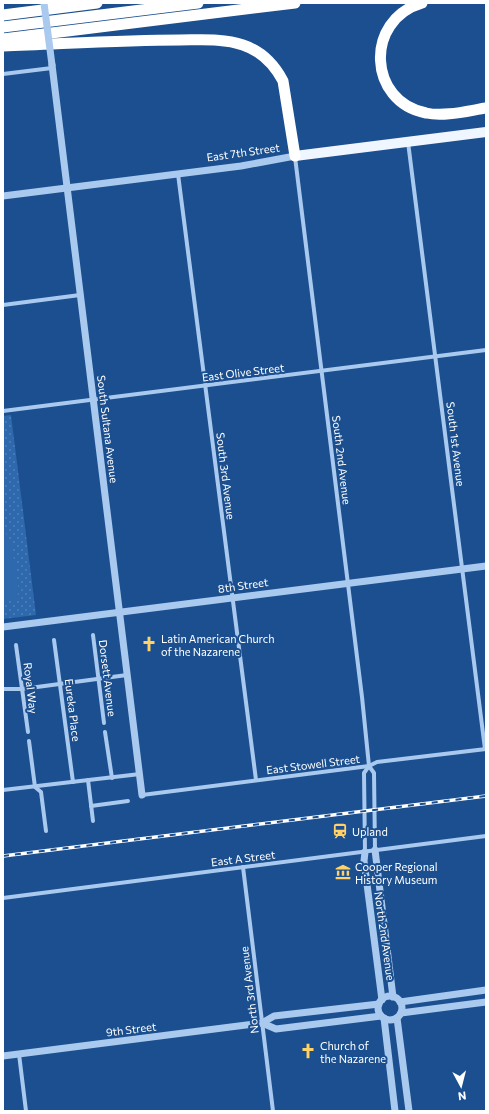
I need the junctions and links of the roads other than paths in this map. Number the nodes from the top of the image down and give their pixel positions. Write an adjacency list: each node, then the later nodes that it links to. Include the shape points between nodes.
1 (44, 3): 10 (street, South Sultana Avenue, bridge)
2 (97, 3): 6 (highway)
3 (198, 3): 7 (highway)
4 (295, 3): 8 (highway)
5 (422, 3): 12 (highway, via 398,15 388,28 380,56 387,83 397,98 425,113 440,114)
6 (3, 15)
7 (3, 27)
8 (3, 39)
9 (3, 46): 15 (highway, via 167,40 227,41 246,46 270,62 283,81)
10 (52, 66): 11 (street); 17 (street, South Sultana Avenue)
11 (3, 74)
12 (486, 108)
13 (486, 132): 14 (main road, East 7th Street)
14 (408, 141): 15 (main road, East 7th Street); 22 (street, South 1st Avenue)
15 (295, 156): 16 (street, East 7th Street); 23 (street, South 2nd Avenue)
16 (178, 174): 17 (street, East 7th Street); 24 (street, South 3rd Avenue)
17 (67, 188): 18 (street, East 7th Street); 19 (street, South Sultana Avenue)
18 (3, 196)
19 (80, 295): 20 (street); 25 (street, South Sultana Avenue)
20 (3, 305)
21 (486, 350): 22 (street, East Olive Street)
22 (436, 356): 23 (street, East Olive Street); 28 (street, South 1st Avenue)
23 (322, 371): 24 (street, East Olive Street); 29 (street, South 2nd Avenue)
24 (205, 386): 25 (street, East Olive Street); 30 (street, South 3rd Avenue)
25 (93, 400): 26 (street, East Olive Street); 31 (street, South Sultana Avenue)
26 (3, 411)
27 (486, 566): 28 (street, 8th Street)
28 (462, 569): 29 (street, 8th Street); 45 (street, South 1st Avenue)
29 (348, 583): 30 (street, 8th Street); 46 (street, South 2nd Avenue)
30 (232, 598): 31 (street, 8th Street); 50 (street, South 3rd Avenue)
31 (120, 613): 32 (street, 8th Street); 36 (street, South Sultana Avenue)
32 (3, 627)
33 (93, 635): 37 (street, Dorsett Avenue)
34 (54, 640): 38 (street, Eureka Place)
35 (16, 645): 40 (street, Royal Way)
36 (127, 675): 37 (street); 47 (street, South Sultana Avenue)
37 (99, 678): 38 (street); 41 (street, Dorsett Avenue)
38 (60, 683): 40 (street); 51 (street, Eureka Place)
39 (3, 689): 40 (street)
40 (22, 689): 42 (street, Royal Way)
41 (104, 723)
42 (28, 732)
43 (106, 732): 48 (street, Dorsett Avenue)
44 (29, 742): 52 (street)
45 (486, 749): 46 (street, East Stowell Street, via 377,762)
46 (369, 766): 50 (street, East Stowell Street); 60 (street, South 2nd Avenue, via 374,772); 61 (street, South 2nd Avenue, via 364,773)
47 (140, 774): 48 (street); 54 (street, South Sultana Avenue)
48 (112, 778): 49 (street)
49 (88, 780): 51 (street); 56 (street)
50 (256, 780): 54 (street, East Stowell Street)
51 (73, 782): 52 (street)
52 (35, 787): 53 (street); 58 (street, via 41,792)
53 (3, 790)
54 (142, 795)
55 (128, 801): 56 (street)
56 (91, 806): 57 (street)
57 (93, 821)
58 (46, 831)
59 (486, 836): 60 (street, East A Street)
60 (375, 850): 61 (street, East A Street); 65 (street, North 2nd Avenue)
61 (365, 852): 62 (street, East A Street); 66 (street, North 2nd Avenue)
62 (243, 867): 63 (street, East A Street); 71 (street, North 3rd Avenue)
63 (3, 898)
64 (486, 990): 67 (street)
65 (393, 997): 66 (street, via 387,997); 67 (street)
66 (381, 1002): 70 (street, via 378,1010); 71 (street, 9th Street, via 274,1016)
67 (400, 1002): 69 (street, via 402,1007)
68 (486, 1002): 69 (street)
69 (399, 1015): 70 (street, via 390,1020); 77 (street)
70 (383, 1017): 71 (street, 9th Street, via 276,1029); 76 (street)
71 (262, 1023): 72 (street, 9th Street); 75 (street, North 3rd Avenue)
72 (19, 1054): 73 (street, 9th Street); 74 (street)
73 (3, 1056)
74 (26, 1111)
75 (273, 1111)
76 (395, 1111)
77 (409, 1111)

